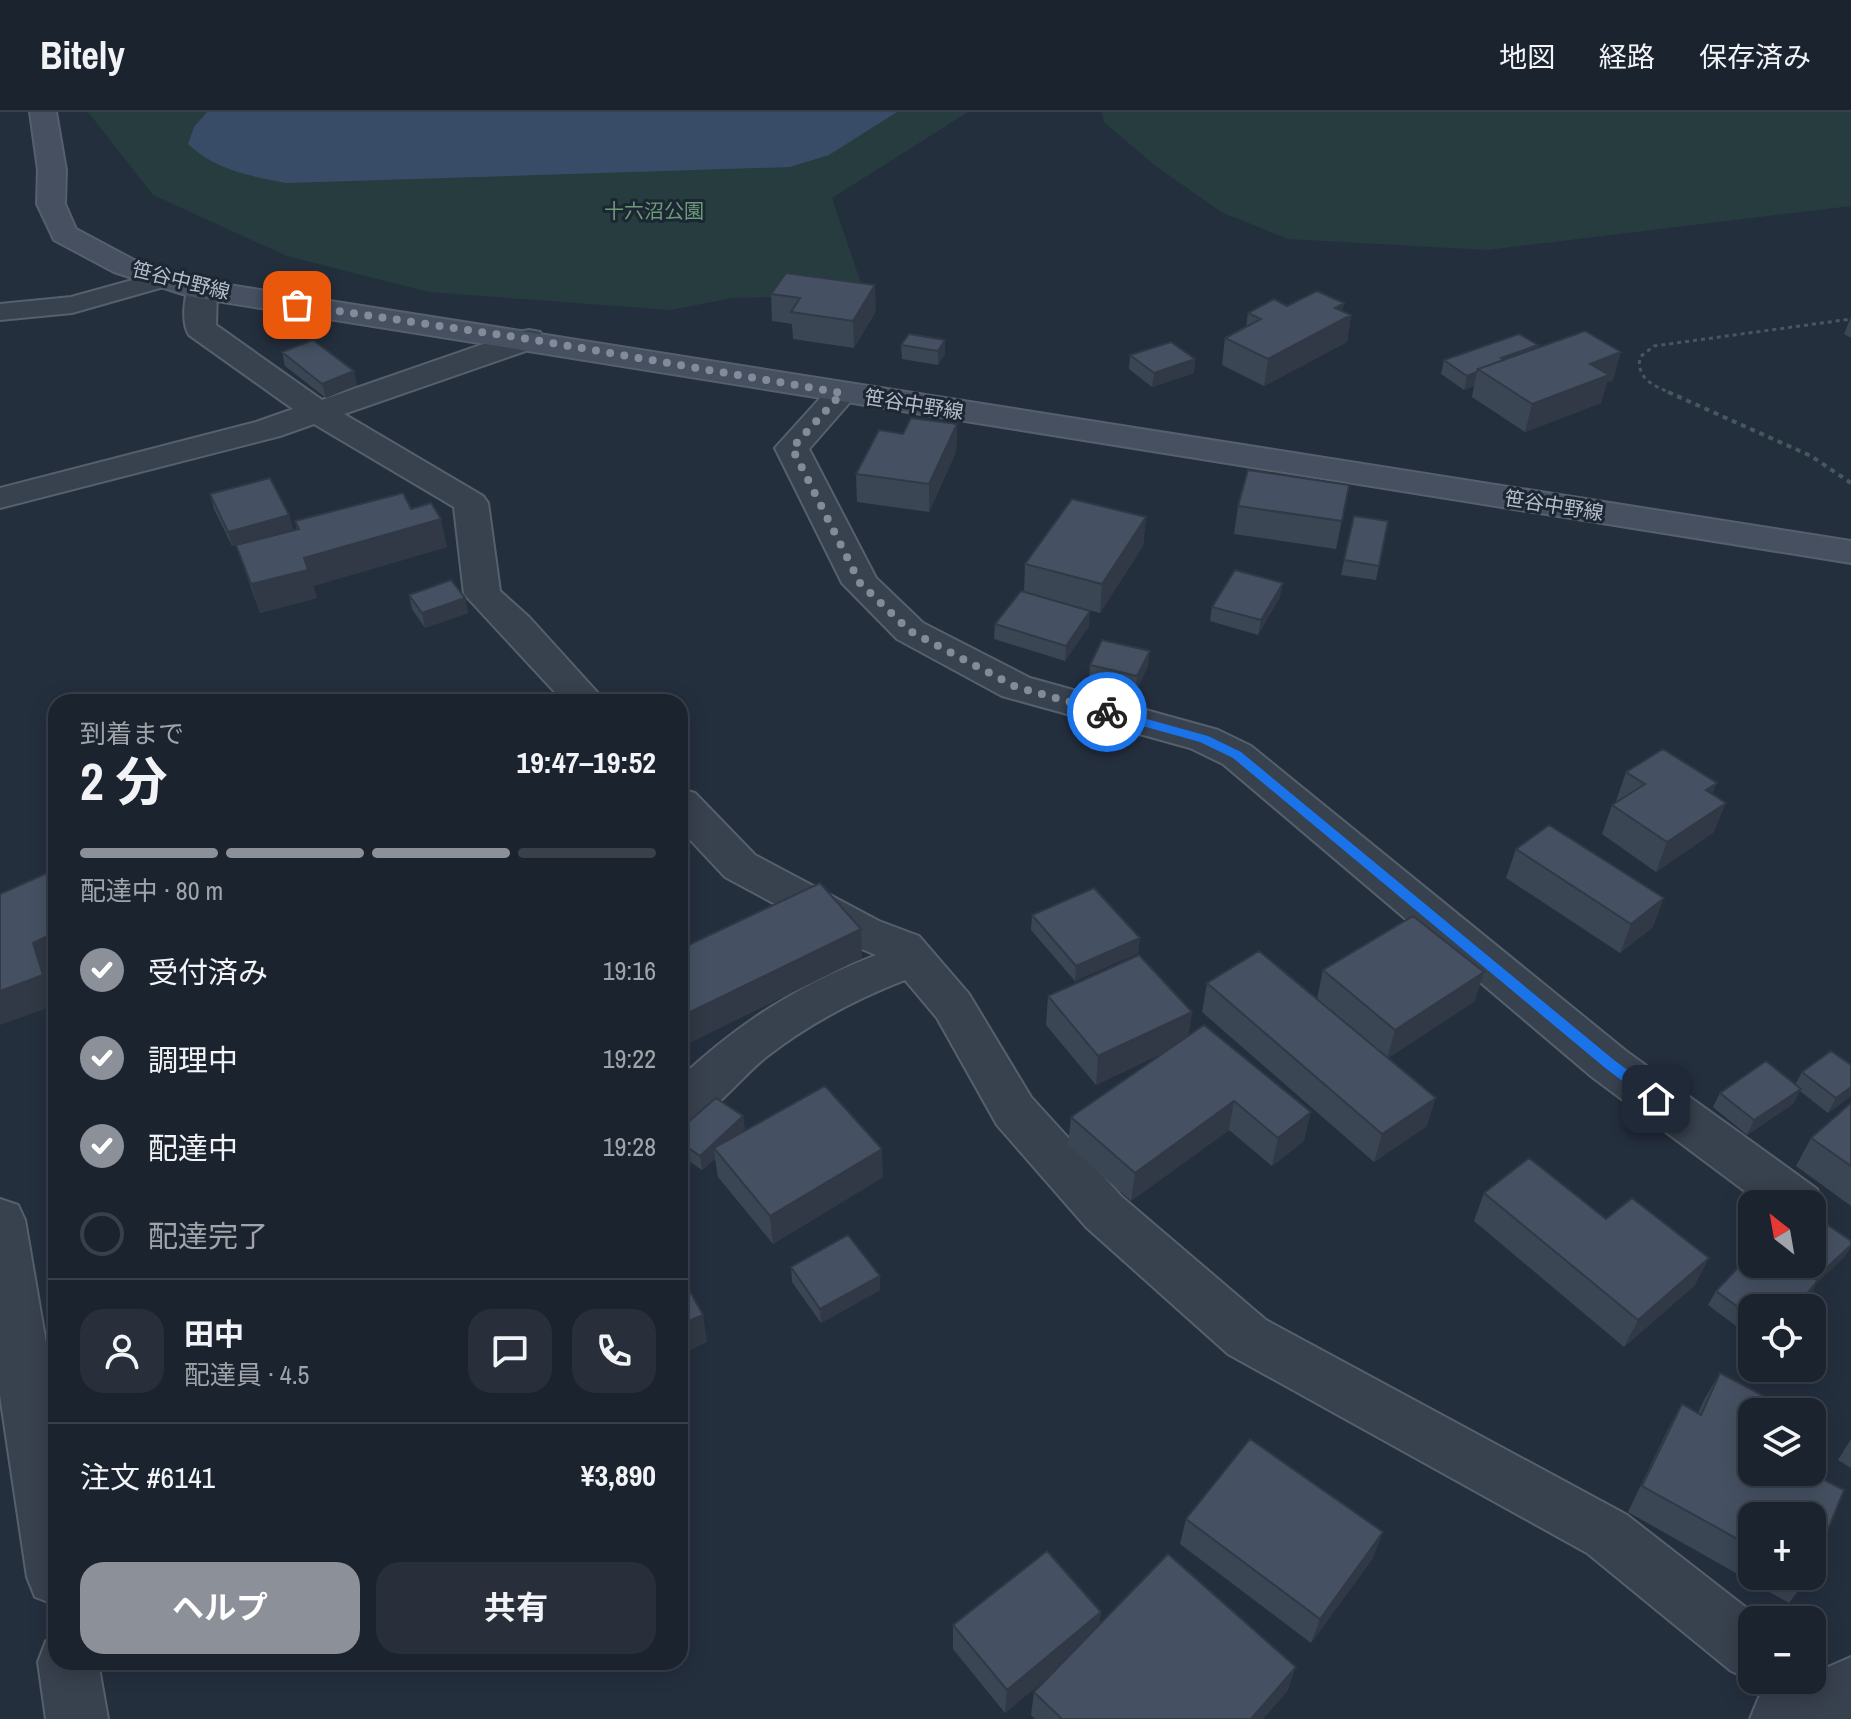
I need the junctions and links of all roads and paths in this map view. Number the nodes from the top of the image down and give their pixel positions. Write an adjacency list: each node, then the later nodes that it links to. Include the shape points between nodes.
1 (43, 112): 2 (street, 笹谷中野線, via 51,204 64,234 124,266)
2 (165, 279): 3 (street, 笹谷中野線); 4 (lane, via 72,305)
3 (202, 289): 6 (street, 笹谷中野線); 8 (street, via 200,328)
4 (0, 312)
5 (1851, 319): 9 (path, via 1654,346 1640,357 1638,368 1644,379 1661,389 1811,456)
6 (529, 339): 7 (street, 笹谷中野線); 8 (street)
7 (842, 393): 11 (street, 笹谷中野線); 16 (street, via 792,448 860,583 910,631 1016,687 1204,739 1237,755 1609,1064)
8 (319, 413): 10 (street); 12 (street, via 471,503 482,594)
9 (1851, 483)
10 (0, 498)
11 (1851, 552)
12 (579, 694)
13 (688, 811): 14 (street, via 740,866 903,948)
14 (912, 959): 15 (street, via 827,995 773,1027); 19 (street, via 953,1006 1014,1111 1104,1212 1247,1337 1607,1534)
15 (688, 1100)
16 (1780, 1190)
17 (0, 1220): 18 (street)
18 (48, 1491)
19 (1738, 1639)
20 (69, 1670): 21 (street)
21 (77, 1719)

